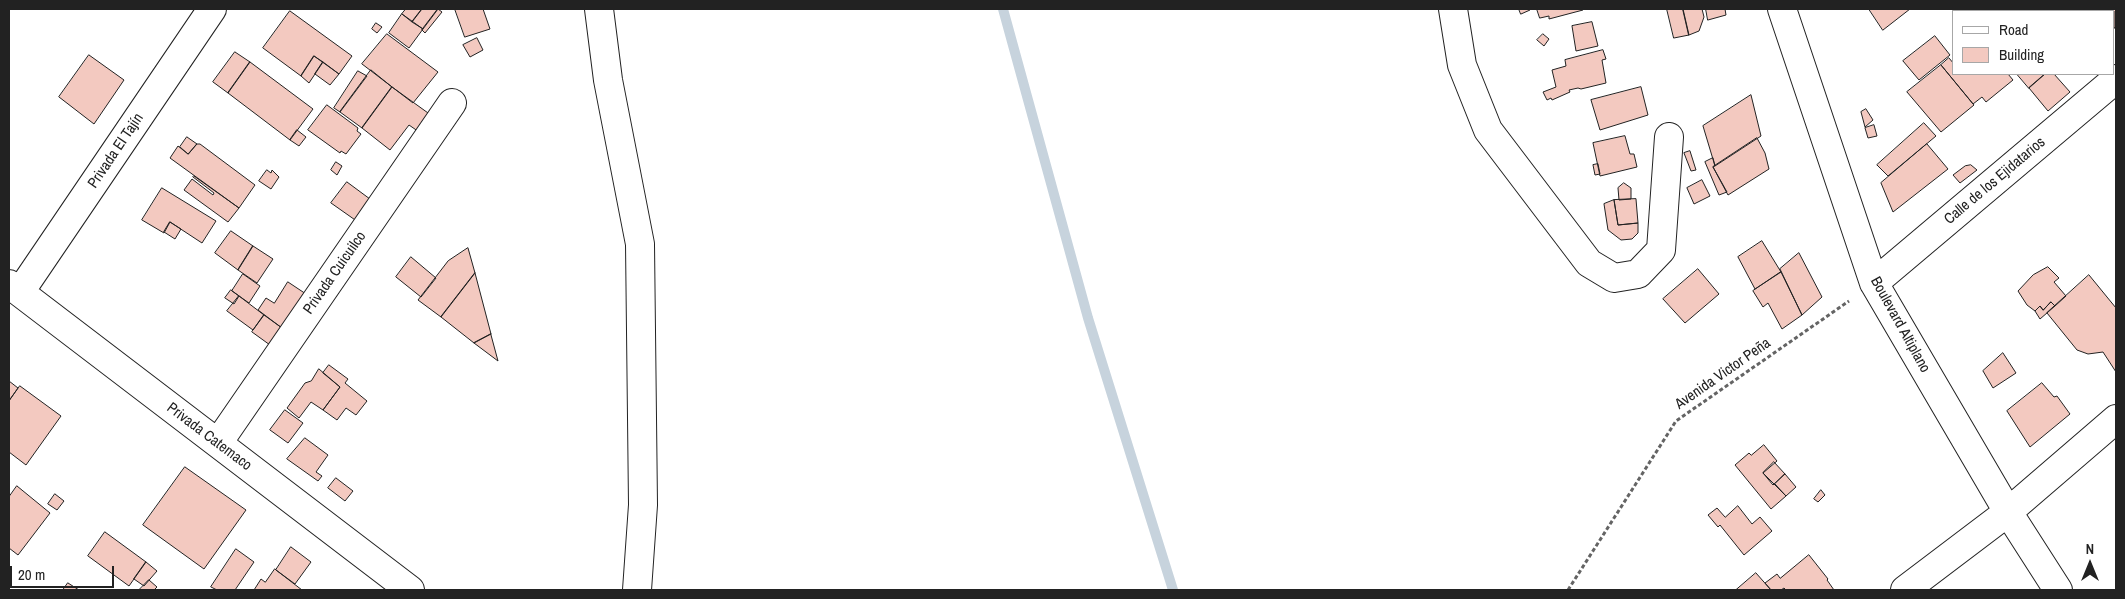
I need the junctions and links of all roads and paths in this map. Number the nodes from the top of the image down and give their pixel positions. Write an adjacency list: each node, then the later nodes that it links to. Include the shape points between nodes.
1 (212, 9): 9 (street, Privada El Tajín)
2 (599, 9): 14 (street, via 608,80 640,244 643,505)
3 (1453, 9): 7 (street, via 1462,65 1488,130 1589,263 1614,278 1638,274 1661,250)
4 (1782, 9): 8 (street, Boulevard Altiplano)
5 (2116, 79): 8 (street, Calle de los Ejidatarios)
6 (452, 103): 11 (street, Privada Cuicuilco)
7 (1669, 137)
8 (1874, 283): 12 (street, Boulevard Altiplano); 15 (path, Avenida Victor Peña, via 1676,421)
9 (14, 288): 11 (street, Privada Catemaco)
10 (2116, 419): 12 (street)
11 (218, 443): 13 (street, Privada Catemaco)
12 (2008, 512): 16 (street); 17 (street, Boulevard Altiplano)
13 (410, 590)
14 (637, 590)
15 (1568, 590)
16 (1905, 590)
17 (2058, 590)

